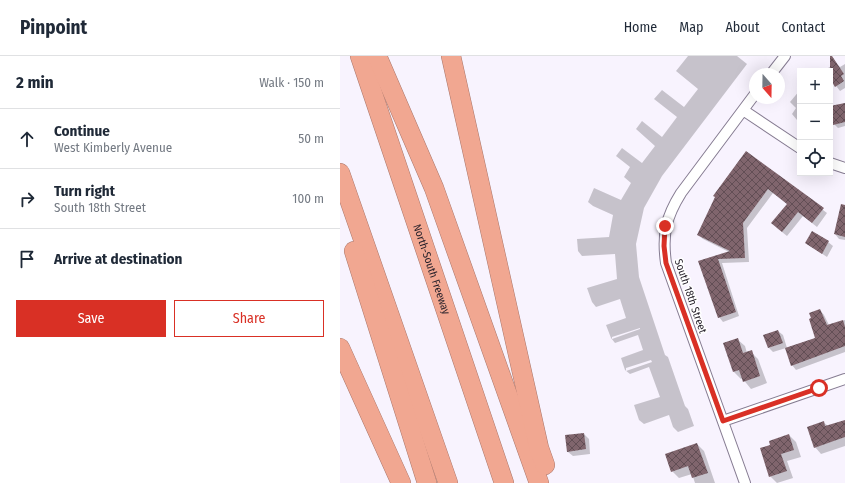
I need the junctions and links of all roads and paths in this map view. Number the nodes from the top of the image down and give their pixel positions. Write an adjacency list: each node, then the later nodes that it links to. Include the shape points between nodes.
1 (360, 56): 19 (highway, North-South Freeway)
2 (378, 56): 20 (highway, via 434,188)
3 (451, 56): 21 (highway, via 539,448)
4 (785, 56): 5 (street)
5 (776, 68)
6 (749, 102): 7 (street, South 18th Street)
7 (743, 110): 8 (street); 15 (street, South 18th Street, via 681,193 670,210 665,226 666,263)
8 (797, 146)
9 (833, 165): 10 (street)
10 (845, 168)
11 (340, 173): 18 (highway)
12 (340, 203): 17 (highway)
13 (340, 348): 16 (highway)
14 (845, 378): 15 (street)
15 (723, 421): 22 (street, South 18th Street)
16 (401, 483)
17 (428, 483)
18 (448, 483)
19 (504, 483)
20 (539, 483)
21 (551, 483)
22 (745, 483)

